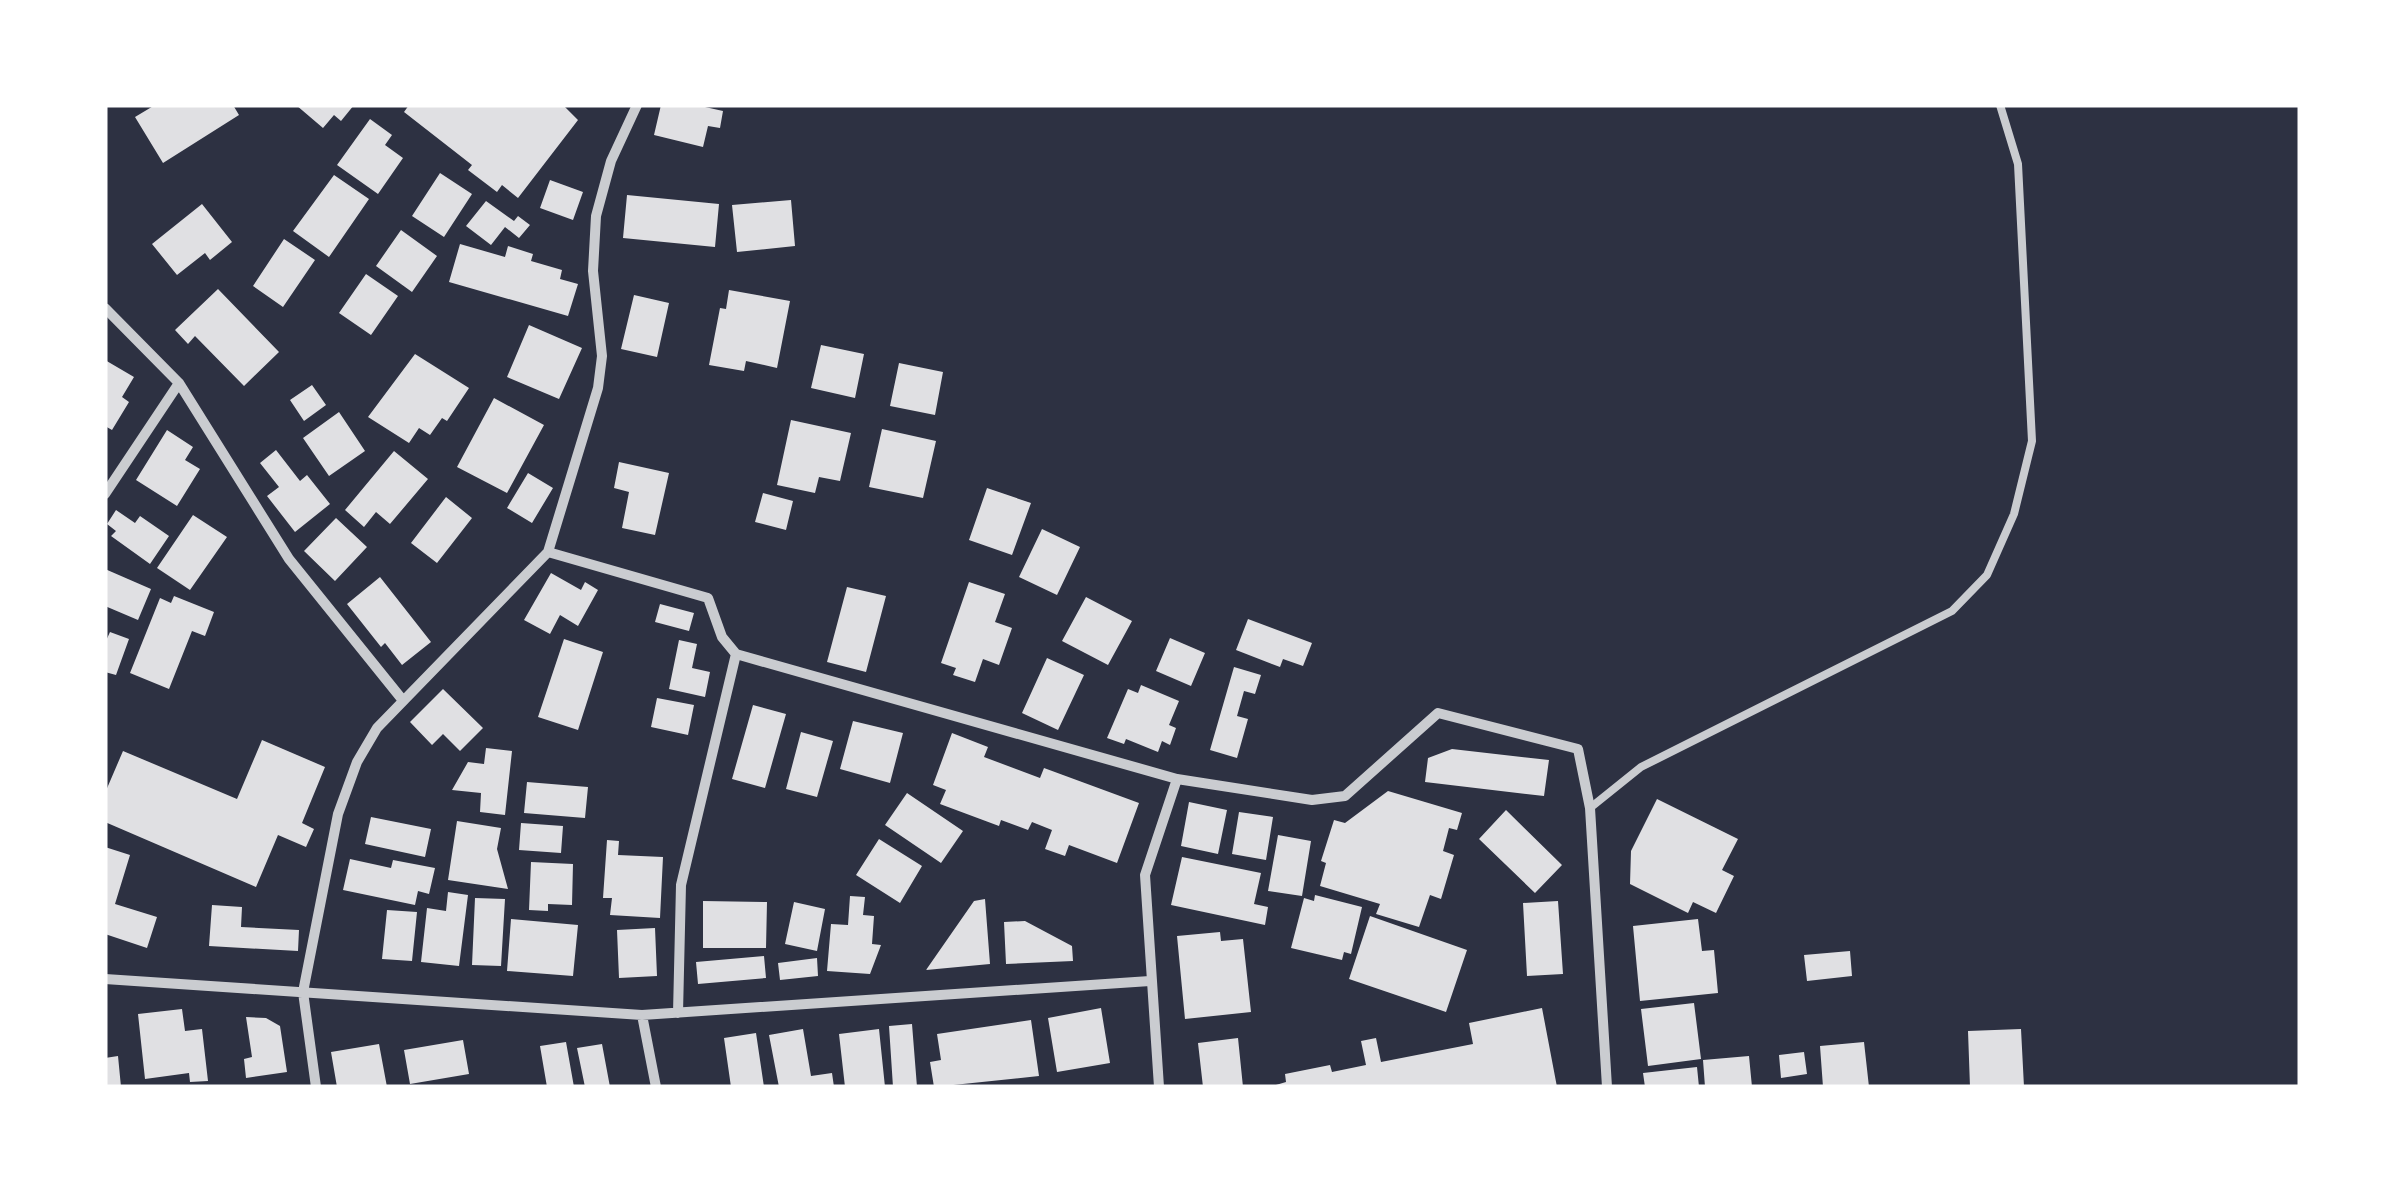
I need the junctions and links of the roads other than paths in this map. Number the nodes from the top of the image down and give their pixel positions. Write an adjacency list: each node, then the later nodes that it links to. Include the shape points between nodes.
1 (638, 105): 6 (street, via 611,161 596,216 598,388)
2 (2000, 105): 10 (lane, via 2018,164 2032,441 2014,514 1987,575 1952,611 1641,767)
3 (105, 308): 4 (street)
4 (179, 382): 5 (street); 8 (street, via 288,559)
5 (105, 494)
6 (548, 552): 7 (street, via 708,598); 8 (street)
7 (736, 654): 9 (street); 14 (street, via 681,884)
8 (402, 698): 13 (street, via 358,762 338,814)
9 (1176, 778): 10 (street, via 1312,800 1344,796 1438,713 1578,749); 12 (street, via 1145,875)
10 (1590, 808): 19 (street)
11 (105, 978): 13 (street)
12 (1150, 981): 14 (street); 18 (street)
13 (303, 992): 15 (street); 16 (street)
14 (678, 1013): 15 (street)
15 (642, 1015): 17 (street)
16 (316, 1087)
17 (656, 1087)
18 (1159, 1087)
19 (1607, 1087)

